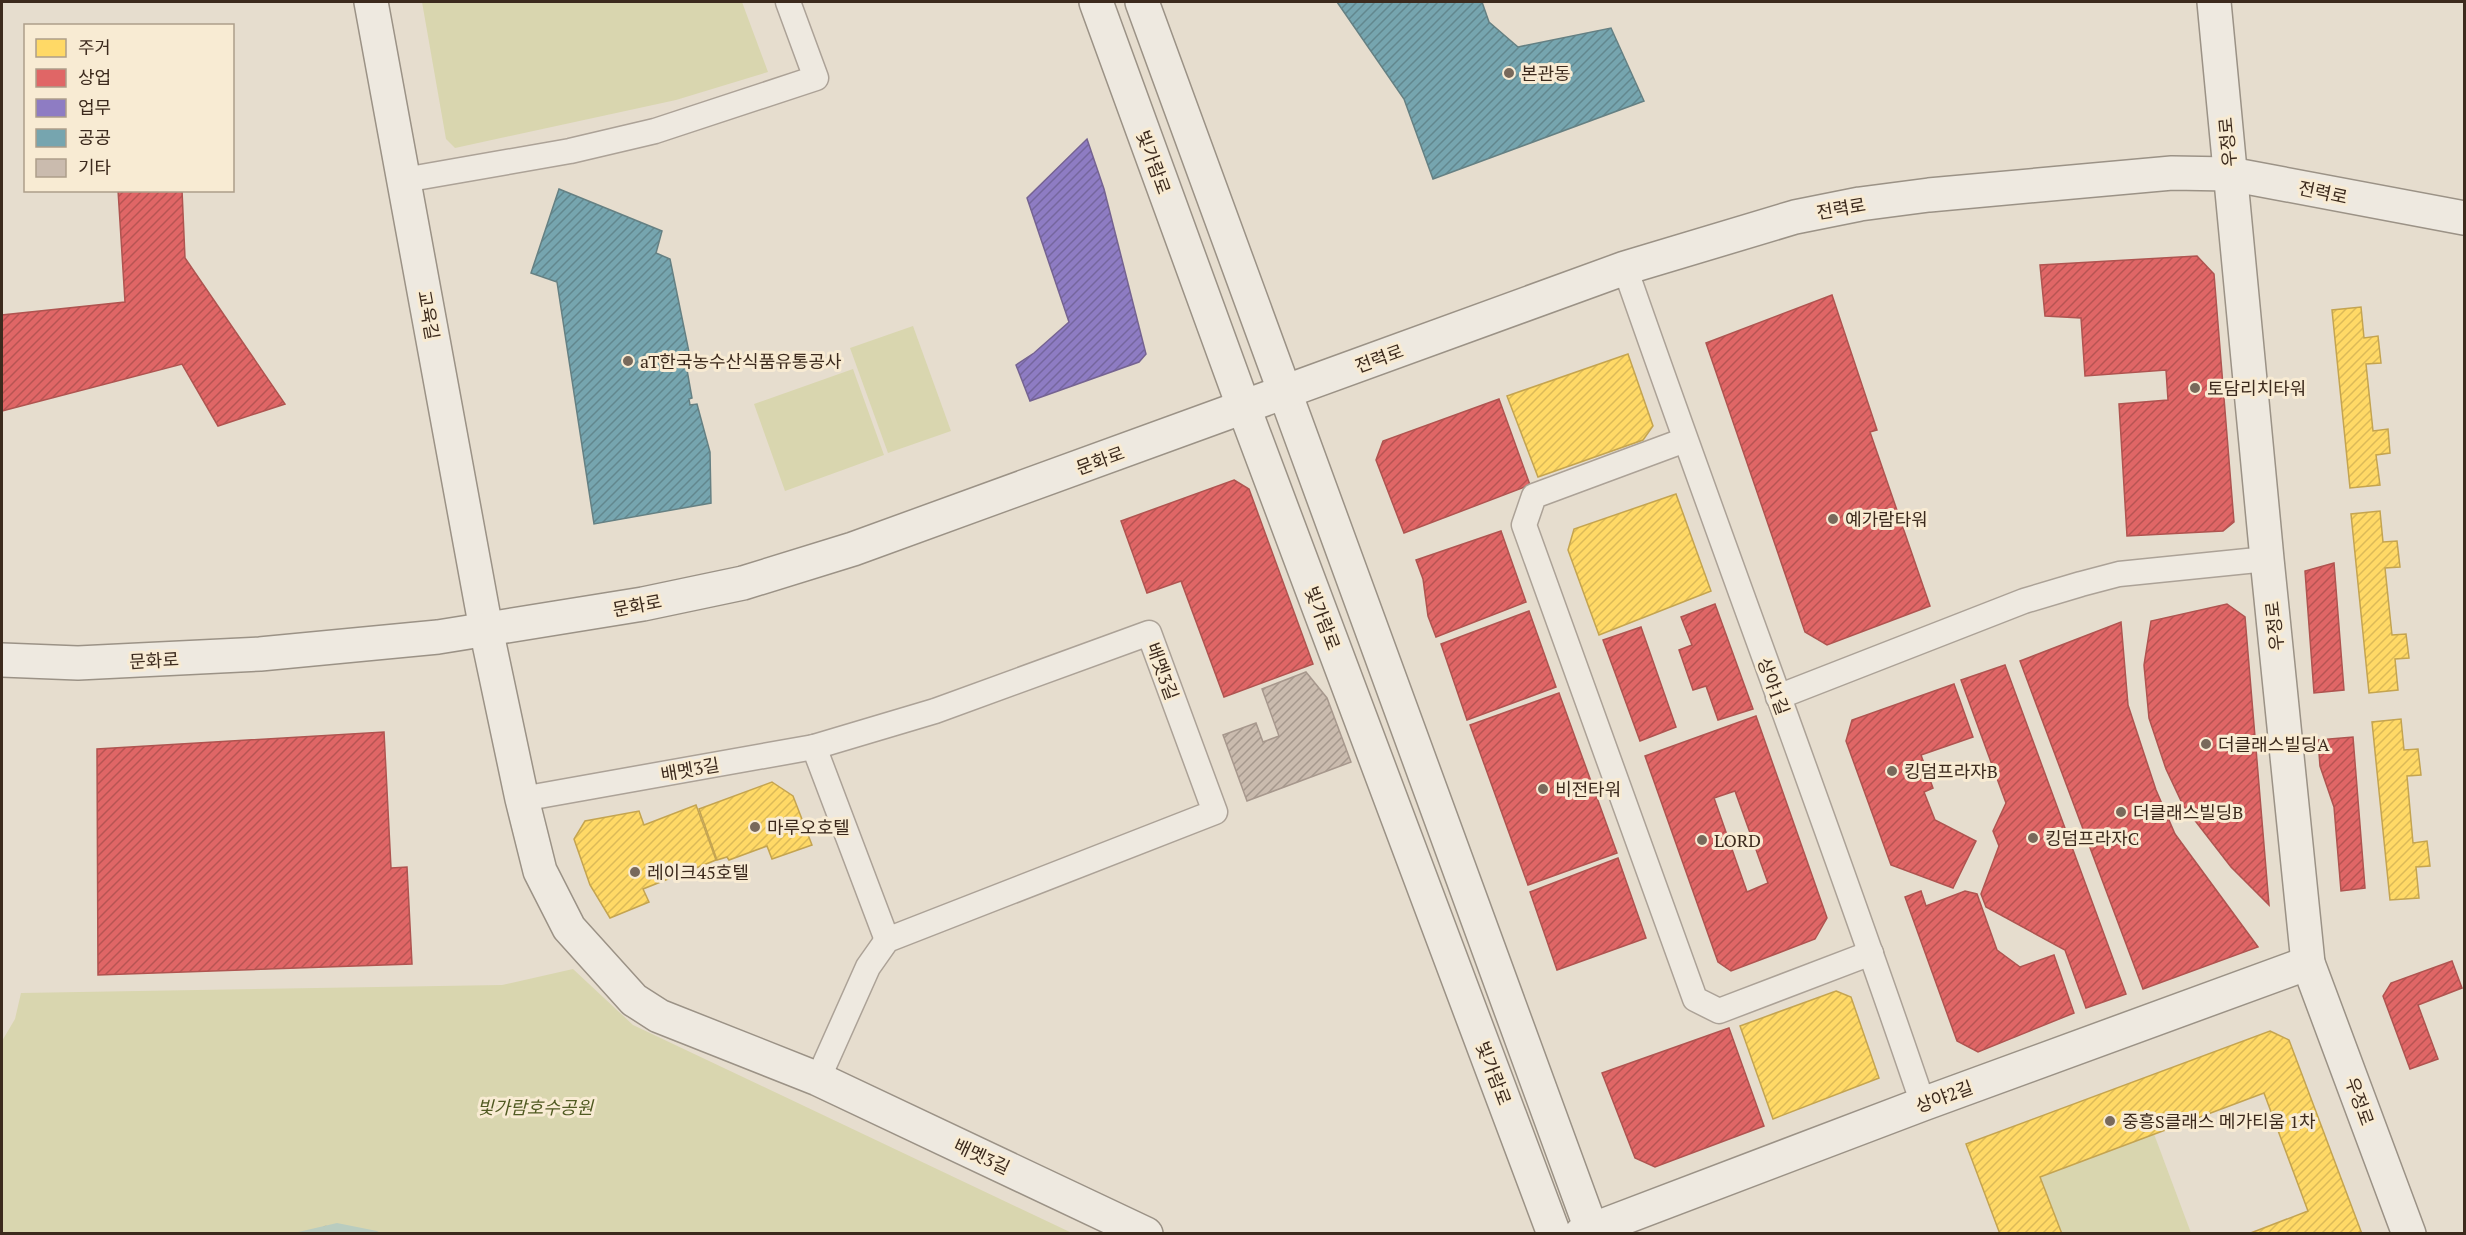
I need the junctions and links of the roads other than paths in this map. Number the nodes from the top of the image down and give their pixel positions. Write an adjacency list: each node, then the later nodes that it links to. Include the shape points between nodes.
1 (371, 2): 7 (street, 교육길)
2 (788, 2): 7 (street, via 816,78 655,131 570,151)
3 (1096, 2): 11 (street, 빛가람로)
4 (1142, 2): 10 (street, 빛가람로)
5 (2214, 2): 6 (street, 우정로)
6 (2230, 174): 8 (street, 전력로); 9 (street, 전력로, via 2172,173 1860,204 1774,222); 13 (street, 우정로)
7 (404, 180): 14 (street, 교육길)
8 (2464, 218)
9 (1625, 268): 10 (street, 전력로); 12 (street, 상야1길)
10 (1285, 393): 11 (street, 전력로); 24 (street, 빛가람로)
11 (1244, 408): 14 (street, 문화로, via 864,545 743,583 632,606); 26 (street, 빛가람로)
12 (1685, 440): 16 (street, 상야1길); 20 (street, via 1534,496 1524,525 1695,999 1719,1011)
13 (2267, 559): 16 (street, via 2119,574 2081,584 2024,601); 21 (street, 우정로)
14 (486, 629): 15 (street, 문화로, via 260,654 78,663); 18 (street, 배멧3길)
15 (2, 660)
16 (1778, 697): 20 (street, 상야1길)
17 (814, 747): 18 (street, 배멧3길); 19 (street); 19 (street, 배멧3길, via 935,711 1149,633 1215,812)
18 (522, 799): 22 (street, 배멧3길, via 540,871 569,928 634,1000 659,1016)
19 (887, 940): 22 (street, via 868,967)
20 (1871, 953): 23 (street, 상야1길)
21 (2308, 963): 23 (street, 상야2길); 27 (street, 우정로)
22 (818, 1079): 25 (street, 배멧3길)
23 (1923, 1104): 24 (street, 상야2길)
24 (1588, 1232)
25 (1146, 1233)
26 (1554, 1233)
27 (2409, 1233)

